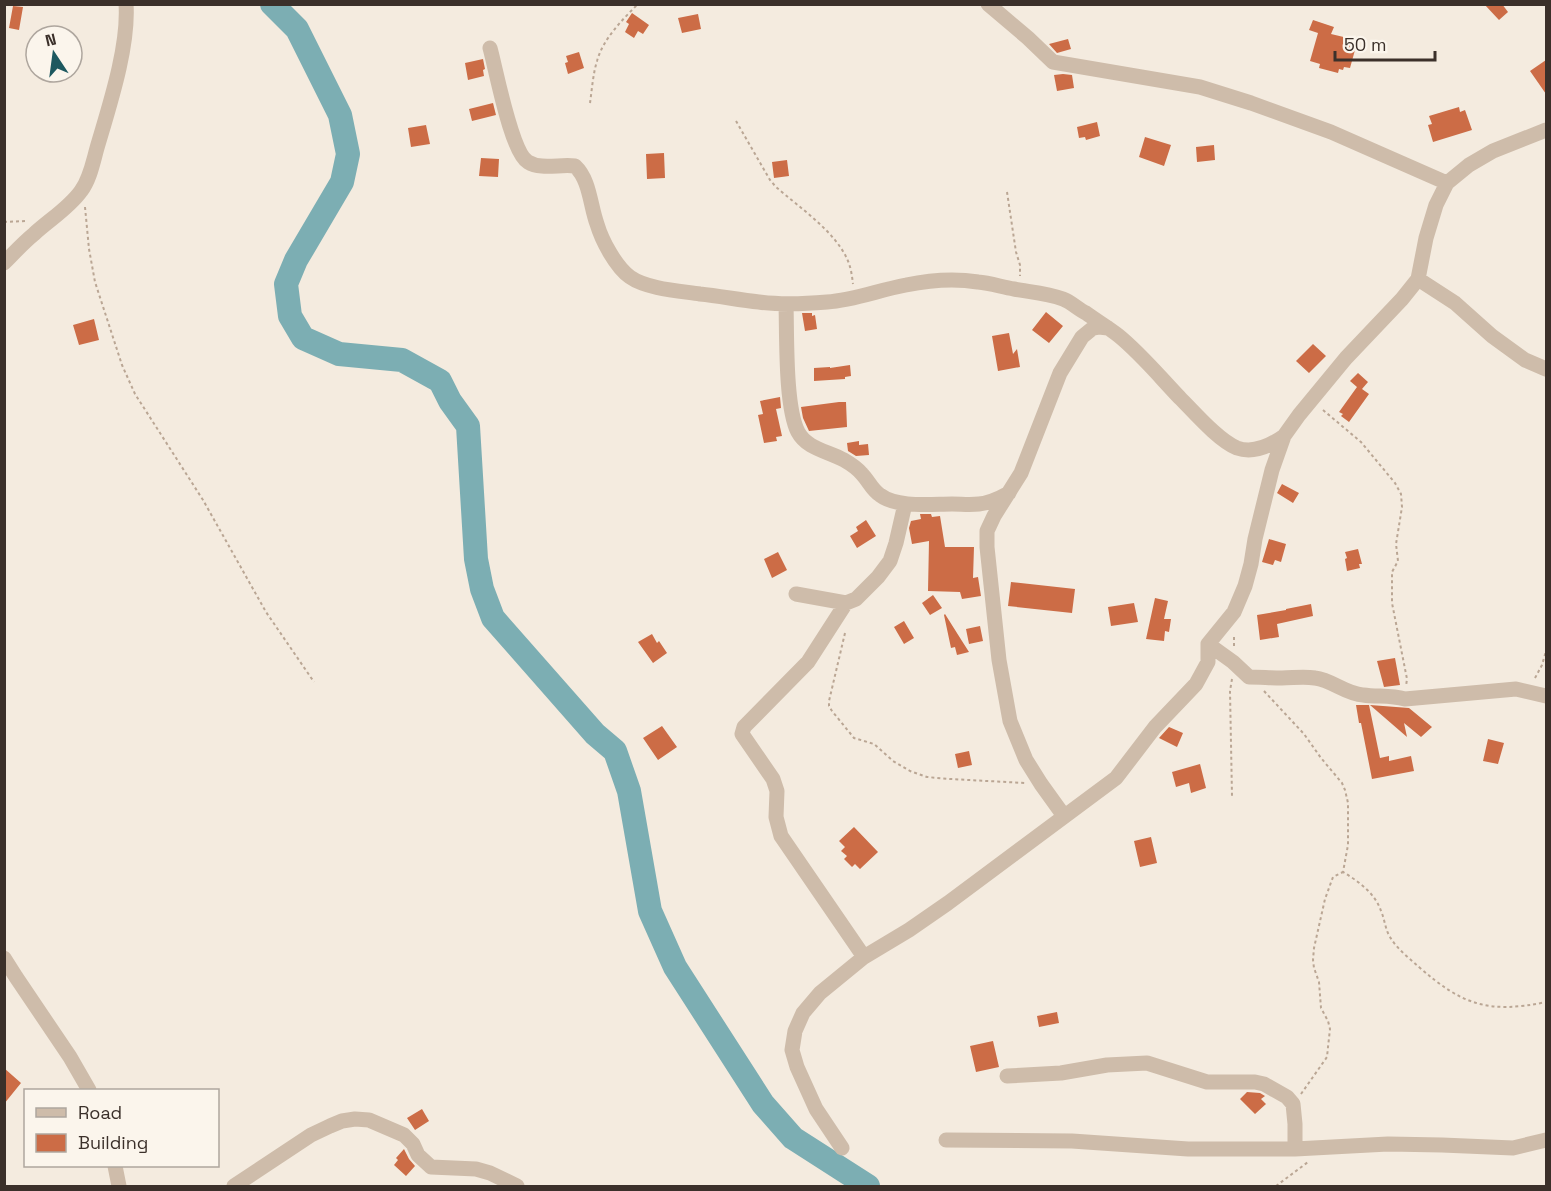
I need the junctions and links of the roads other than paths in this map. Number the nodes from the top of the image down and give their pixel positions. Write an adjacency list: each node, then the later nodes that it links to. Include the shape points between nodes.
1 (126, 4): 6 (street, via 119,67 82,190)
2 (988, 4): 5 (street, via 1053,62 1200,87 1331,132)
3 (490, 48): 8 (street, via 509,125 526,161 575,166 579,170 608,249 629,276 654,286)
4 (1546, 129): 5 (street, via 1493,151)
5 (1447, 183): 7 (street, via 1426,238)
6 (4, 263)
7 (1418, 279): 10 (street, via 1455,303 1525,360); 11 (street, via 1346,358)
8 (786, 304): 9 (street, via 855,299 904,285 952,279 1064,299); 13 (street, via 790,392 796,429 808,444 853,465 879,495)
9 (1108, 328): 11 (street, via 1151,366 1217,435 1236,448 1250,451); 12 (street, via 1087,332 1073,350 1060,373 1021,474)
10 (1546, 369)
11 (1284, 436): 16 (street, via 1272,470 1245,586 1234,612)
12 (1009, 493): 13 (street, via 980,504); 18 (street, via 987,531 999,660 1010,721 1026,760)
13 (904, 504): 15 (street, via 890,561 878,578)
14 (796, 594): 15 (street)
15 (843, 606): 19 (street, via 808,662 744,727 742,734 777,791 776,818 781,836)
16 (1208, 644): 17 (street, via 1249,677 1316,678 1362,696 1405,699 1516,689); 18 (street, via 1208,662 1196,684 1155,726 1116,778)
17 (1546, 696)
18 (1064, 816): 19 (street, via 948,903)
19 (864, 957): 25 (street, via 820,993 803,1013 792,1050 816,1109)
20 (4, 958): 22 (street)
21 (1007, 1076): 26 (street, via 1147,1063 1207,1082 1264,1084 1293,1104)
22 (88, 1089)
23 (946, 1140): 26 (street)
24 (1546, 1140): 26 (street, via 1513,1148 1410,1144)
25 (842, 1148)
26 (1295, 1149)
27 (115, 1167): 28 (street)
28 (120, 1186)
29 (234, 1186): 30 (street, via 311,1135 355,1119 369,1120 404,1135 431,1167 476,1169)
30 (518, 1186)

